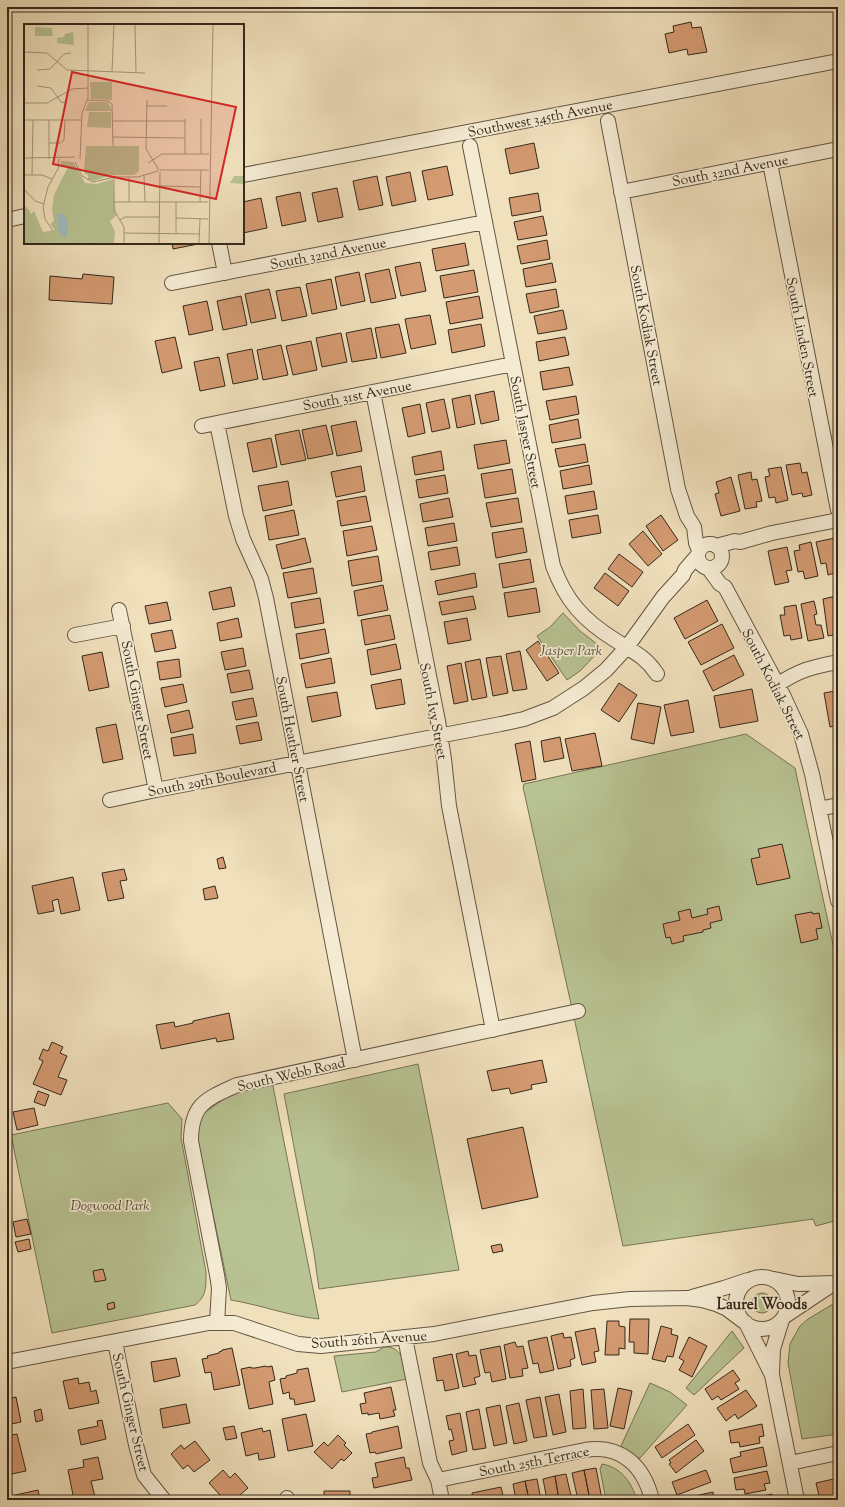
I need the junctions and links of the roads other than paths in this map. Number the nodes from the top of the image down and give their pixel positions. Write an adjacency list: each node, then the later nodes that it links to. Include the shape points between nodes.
1 (838, 61): 6 (street, Southwest 345th Avenue)
2 (608, 121): 7 (street, South Kodiak Street)
3 (470, 146): 10 (street, South Jasper Street)
4 (838, 149): 5 (street, South 32nd Avenue)
5 (770, 162): 7 (street, South 32nd Avenue); 18 (street, South Linden Street)
6 (244, 175)
7 (621, 192): 20 (street, South Kodiak Street, via 678,489 687,516)
8 (24, 216): 9 (street)
9 (7, 220)
10 (485, 222): 12 (street, South 32nd Avenue); 14 (street, South Jasper Street)
11 (219, 244): 12 (street)
12 (225, 273): 13 (street, South 32nd Avenue)
13 (172, 283)
14 (513, 364): 15 (street, South 31st Avenue); 27 (street, South Jasper Street, via 550,554 558,580 570,601 586,619)
15 (373, 392): 16 (street, South 31st Avenue); 31 (street, South Ivy Street)
16 (217, 422): 17 (street, South 31st Avenue); 32 (street, South Heather Street, via 236,516 266,598)
17 (202, 426)
18 (838, 510)
19 (838, 520): 22 (street, South 29th Boulevard, via 740,542 738,546)
20 (694, 527): 21 (street, South Kodiak Street); 22 (street, South Kodiak Street, via 700,530)
21 (698, 553): 22 (street, via 699,564); 22 (street, via 707,544); 23 (street, South 29th Boulevard)
22 (715, 558): 23 (street, South 29th Boulevard); 30 (street, South Kodiak Street, via 726,582 725,587)
23 (684, 575): 27 (street, South 29th Boulevard, via 663,597)
24 (119, 610): 25 (street, South Ginger Street)
25 (123, 626): 26 (street); 33 (street, South Ginger Street)
26 (75, 634)
27 (627, 647): 29 (street, South Jasper Street, via 644,658); 31 (street, South 29th Boulevard, via 606,670 553,708 524,719)
28 (838, 662): 30 (street, via 803,670)
29 (657, 674)
30 (777, 685): 36 (street, South Kodiak Street, via 804,741)
31 (440, 735): 32 (street, South 29th Boulevard); 39 (street, South Ivy Street, via 449,806)
32 (298, 764): 33 (street, South 29th Boulevard); 40 (street, South Heather Street)
33 (156, 790): 34 (street, South 29th Boulevard)
34 (110, 800)
35 (838, 805): 36 (street)
36 (819, 809): 37 (street, South Kodiak Street)
37 (838, 901)
38 (578, 1011): 39 (street, South Webb Road)
39 (493, 1030): 40 (street, South Webb Road)
40 (355, 1060): 47 (street, South Webb Road, via 237,1085 208,1099 198,1108 191,1129 191,1141 218,1275)
41 (754, 1278): 42 (street); 44 (street, South 26th Avenue); 46 (street, via 743,1286 738,1295 736,1306)
42 (770, 1278): 43 (street, via 798,1284); 45 (street, via 779,1283 786,1292 787,1311)
43 (836, 1282): 45 (street)
44 (688, 1298): 46 (street, South 26th Avenue, via 716,1304); 48 (street, South 26th Avenue, via 630,1299 593,1303)
45 (783, 1318): 46 (street, via 774,1326 764,1329); 51 (street, via 773,1349)
46 (745, 1322): 51 (street)
47 (217, 1323): 48 (street, South 26th Avenue, via 243,1325 298,1344 338,1344); 49 (street, South 26th Avenue, via 199,1324)
48 (405, 1338): 54 (street, via 430,1463)
49 (115, 1342): 50 (street, South 26th Avenue); 55 (street, South Ginger Street, via 144,1475)
50 (7, 1362)
51 (772, 1375): 53 (street)
52 (838, 1453): 53 (street)
53 (790, 1463): 58 (street)
54 (438, 1480): 56 (street); 57 (street, South 25th Terrace, via 595,1448 613,1451 637,1467 646,1481)
55 (164, 1500)
56 (442, 1500)
57 (652, 1500)
58 (797, 1500)

